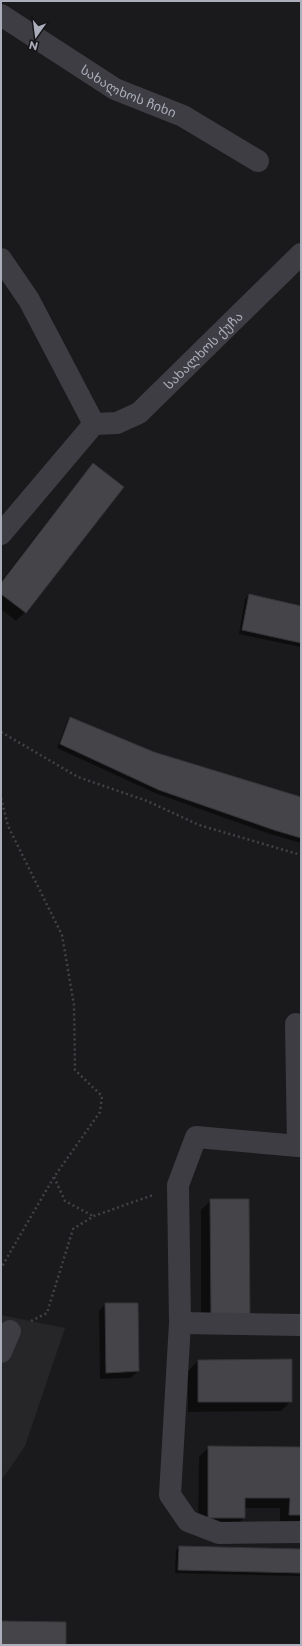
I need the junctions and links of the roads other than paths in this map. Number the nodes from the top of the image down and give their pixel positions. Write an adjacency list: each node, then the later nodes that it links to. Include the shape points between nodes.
1 (1, 15): 2 (street, სახალხოს ჩიხი, via 115,89 183,116)
2 (258, 161)
3 (301, 254): 5 (street, სახალხოს ქუჩა, via 139,413 117,423)
4 (1, 259): 5 (street, via 29,300)
5 (94, 424): 6 (street)
6 (1, 534)
7 (296, 1024): 8 (street)
8 (300, 1146): 9 (street, via 196,1137 178,1186)
9 (180, 1323): 10 (street); 13 (street, via 170,1495 188,1520 219,1533)
10 (301, 1325)
11 (10, 1332): 12 (street)
12 (1, 1352)
13 (301, 1532)

